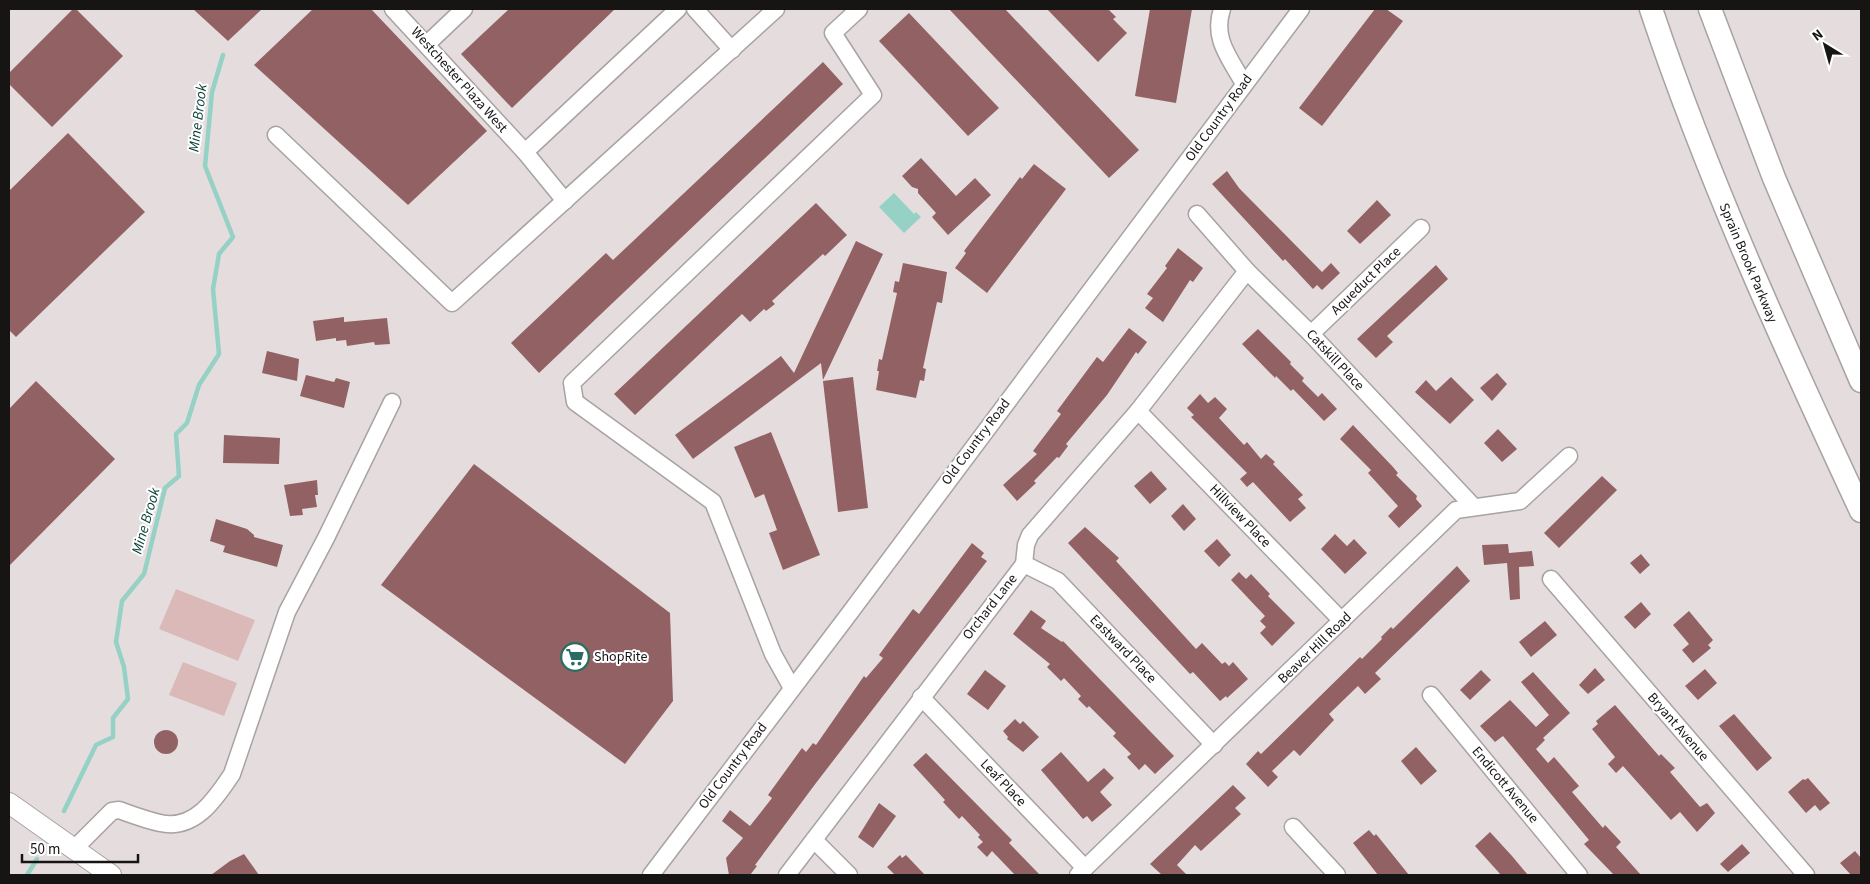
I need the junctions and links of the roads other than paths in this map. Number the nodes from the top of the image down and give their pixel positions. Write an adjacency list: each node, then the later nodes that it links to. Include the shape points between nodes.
1 (393, 9): 11 (street, Westchester Plaza West)
2 (464, 9): 11 (street)
3 (678, 9): 15 (street)
4 (695, 9): 12 (street)
5 (776, 9): 12 (street)
6 (859, 9): 30 (street, via 833,33 873,95 572,382 575,402 713,502 772,654)
7 (1222, 9): 13 (street, via 1219,38)
8 (1301, 9): 13 (street, Old Country Road)
9 (1651, 9): 26 (highway, Sprain Brook Parkway, via 1755,280)
10 (1710, 9): 21 (highway, via 1774,178)
11 (427, 44): 15 (street, Westchester Plaza West)
12 (732, 50): 16 (street)
13 (1244, 84): 30 (street, Old Country Road)
14 (276, 135): 16 (street, via 452,304)
15 (525, 152): 16 (street, Westchester Plaza West)
16 (565, 202)
17 (1197, 214): 19 (street, Catskill Place)
18 (1421, 228): 20 (street, Aqueduct Place)
19 (1247, 271): 20 (street, Catskill Place); 23 (street, Orchard Lane)
20 (1311, 334): 25 (street, Catskill Place)
21 (1861, 381)
22 (392, 402): 37 (street, via 286,612 232,774 217,797 198,816 181,823 162,824 112,810)
23 (1138, 411): 27 (street, Orchard Lane, via 1030,535); 29 (street, Hillview Place)
24 (1569, 456): 25 (street, Beaver Hill Road, via 1520,501)
25 (1473, 506): 29 (street, Beaver Hill Road, via 1456,510)
26 (1861, 511)
27 (1024, 564): 32 (street, Orchard Lane); 33 (street, Eastward Place, via 1058,581)
28 (1551, 579): 45 (street, Bryant Avenue)
29 (1342, 621): 33 (street, Beaver Hill Road)
30 (792, 688): 40 (street, Old Country Road)
31 (1431, 695): 44 (street, Endicott Avenue)
32 (921, 697): 36 (street, Orchard Lane); 38 (street, Leaf Place)
33 (1214, 745): 38 (street, Beaver Hill Road)
34 (9, 803): 37 (main road)
35 (1293, 826): 43 (street)
36 (814, 840): 41 (street, Orchard Lane); 42 (street)
37 (73, 850): 39 (main road)
38 (1082, 872)
39 (110, 875)
40 (651, 875)
41 (787, 875)
42 (849, 875)
43 (1337, 875)
44 (1579, 875)
45 (1806, 875)

